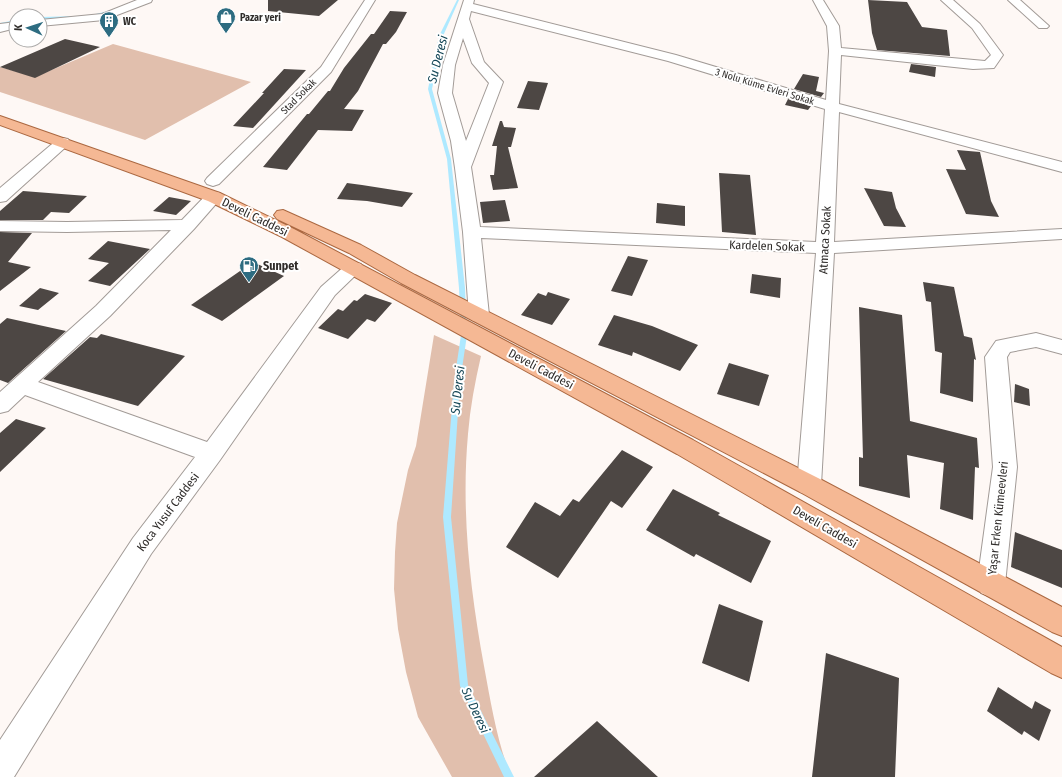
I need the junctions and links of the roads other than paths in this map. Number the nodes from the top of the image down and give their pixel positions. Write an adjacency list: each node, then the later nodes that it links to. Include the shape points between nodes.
1 (147, 0): 7 (street, via 104,16)
2 (370, 0): 16 (street, Stad Sokak, via 326,69)
3 (818, 0): 9 (street, Atmaca Sokak, via 834,26)
4 (946, 0): 9 (street, via 976,26 997,55 989,66)
5 (1012, 0): 8 (street)
6 (466, 8): 10 (street, 3 Nolu Küme Evleri Sokak, via 672,58); 15 (street, via 449,65 445,94); 15 (street, via 478,62 496,82)
7 (48, 22)
8 (1043, 26)
9 (835, 51): 10 (street, Atmaca Sokak)
10 (832, 106): 14 (street, 3 Nolu Küme Evleri Sokak); 22 (street, Atmaca Sokak)
11 (0, 107): 16 (main road, Develi Caddesi)
12 (0, 120): 13 (main road, Develi Caddesi)
13 (63, 142): 16 (main road, Develi Caddesi); 17 (street)
14 (1062, 167)
15 (463, 168): 20 (street)
16 (214, 189): 18 (street, Stad Sokak); 23 (main road, Develi Caddesi); 24 (main road, Develi Caddesi, via 355,249)
17 (0, 197)
18 (188, 225): 19 (street); 27 (street, Stad Sokak, via 103,311)
19 (0, 226)
20 (472, 232): 22 (street, Kardelen Sokak); 25 (street)
21 (1062, 234): 22 (street, Kardelen Sokak)
22 (826, 248): 30 (street, Atmaca Sokak)
23 (354, 268): 24 (main road, Develi Caddesi); 29 (street, Koca Yusuf Caddesi, via 328,291)
24 (441, 305): 25 (main road, Develi Caddesi)
25 (473, 319): 30 (main road, Develi Caddesi); 33 (main road, Develi Caddesi, via 685,447)
26 (1062, 347): 31 (street, Yaşar Erken Kümeevleri, via 1036,340 1003,346 996,357 1005,467)
27 (22, 385): 28 (street, Stad Sokak); 29 (street)
28 (0, 405)
29 (212, 453): 34 (street, Koca Yusuf Caddesi, via 142,546)
30 (809, 485): 31 (main road, Develi Caddesi)
31 (991, 584): 32 (main road, Develi Caddesi)
32 (1062, 622)
33 (1062, 663)
34 (0, 769)

